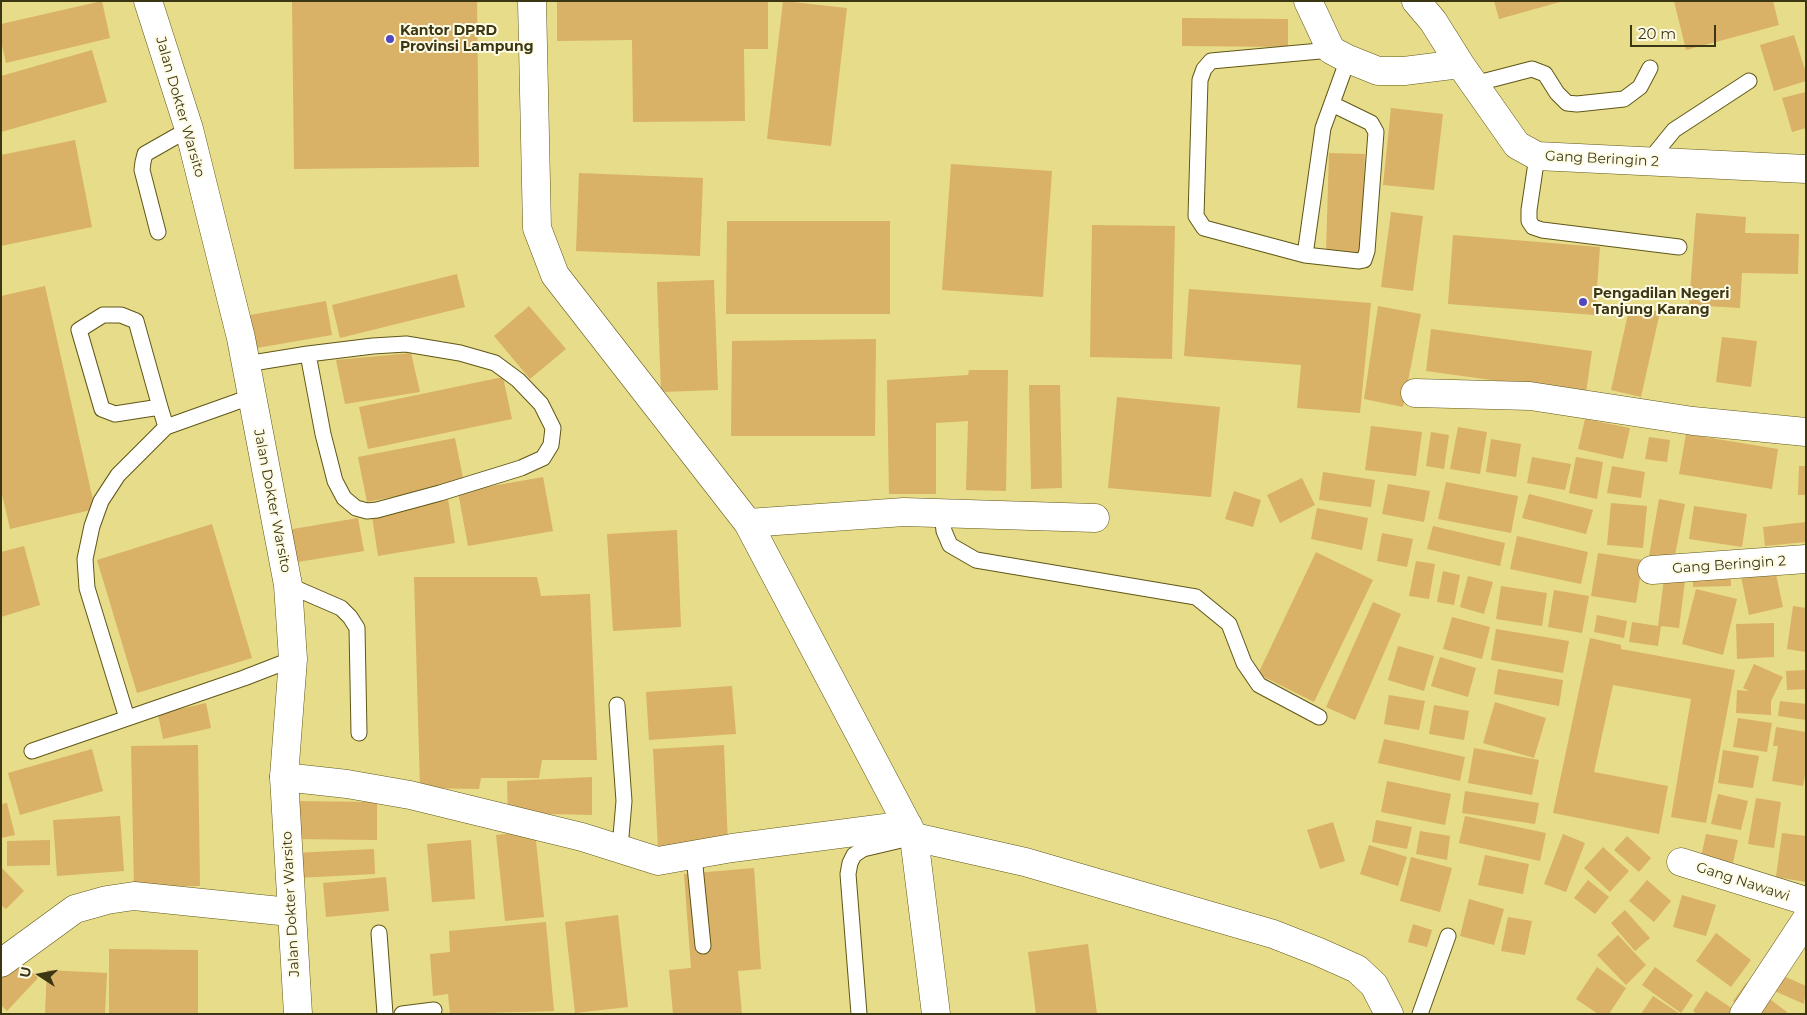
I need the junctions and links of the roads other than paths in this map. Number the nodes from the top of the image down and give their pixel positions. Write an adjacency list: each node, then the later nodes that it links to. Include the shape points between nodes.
1 (148, 1): 10 (street, Jalan Dokter Warsito)
2 (532, 1): 26 (street, via 536,228 555,275)
3 (1308, 1): 5 (street)
4 (1416, 1): 7 (street, Gang Beringin 2)
5 (1340, 55): 7 (street, via 1378,71); 9 (lane); 16 (lane, via 1211,61 1200,80 1196,216 1204,228)
6 (1650, 68): 7 (lane, via 1640,87 1624,99 1577,104 1567,103 1546,74 1532,69)
7 (1467, 74): 11 (street, Gang Beringin 2, via 1517,145)
8 (1749, 81): 12 (lane, via 1674,130)
9 (1332, 104): 16 (lane, via 1322,128); 16 (lane, via 1371,123 1376,132 1367,251 1364,260 1358,261)
10 (189, 130): 14 (lane, via 145,154 142,170); 18 (street, Jalan Dokter Warsito)
11 (1537, 156): 12 (street, Gang Beringin 2); 15 (lane, via 1529,210 1529,221 1533,227)
12 (1648, 162): 13 (street, Gang Beringin 2)
13 (1806, 169)
14 (158, 232)
15 (1678, 247)
16 (1305, 254)
17 (308, 354): 17 (lane, via 406,344 428,346 495,363 518,380 541,404 553,428 551,445 543,458 503,474 377,510 356,508 344,498 335,481); 18 (lane)
18 (246, 364): 20 (street, Jalan Dokter Warsito)
19 (1415, 394): 23 (street, via 1530,396 1693,421)
20 (253, 396): 22 (lane); 29 (street, Jalan Dokter Warsito)
21 (160, 408): 21 (lane, via 136,322 121,315 103,315 79,330 102,409 115,414); 22 (lane)
22 (166, 427): 33 (lane, via 118,475 101,502 85,559 86,588)
23 (1806, 432)
24 (942, 513): 25 (street); 26 (street, via 904,512); 32 (lane, via 950,545 976,560 1196,597 1229,624 1244,663 1259,685)
25 (1095, 518)
26 (748, 523): 37 (street)
27 (1806, 559): 28 (street, Gang Beringin 2)
28 (1652, 570)
29 (288, 585): 30 (street, Jalan Dokter Warsito); 34 (lane, via 341,608 357,628)
30 (293, 659): 33 (lane); 36 (street, Jalan Dokter Warsito)
31 (618, 705): 38 (lane, via 624,801)
32 (1319, 717)
33 (127, 718): 35 (lane)
34 (359, 733)
35 (32, 751)
36 (284, 777): 38 (street, via 410,795); 42 (street, Jalan Dokter Warsito)
37 (911, 831): 39 (street, via 732,848); 52 (lane, via 863,849 854,855 850,863 848,874); 53 (street); 54 (street, via 1282,938 1357,969 1374,985)
38 (620, 848): 39 (street, via 658,861)
39 (694, 856): 46 (lane)
40 (1681, 862): 41 (street, Gang Nawawi)
41 (1806, 901)
42 (290, 912): 47 (street, via 134,896 106,900 75,909); 49 (street, Jalan Dokter Warsito)
43 (1806, 920): 56 (street)
44 (379, 933): 50 (lane)
45 (1448, 936): 55 (lane)
46 (704, 946)
47 (1, 963)
48 (434, 1010): 51 (lane)
49 (298, 1014)
50 (385, 1014)
51 (402, 1014)
52 (859, 1014)
53 (936, 1014)
54 (1389, 1014)
55 (1420, 1014)
56 (1744, 1014)

